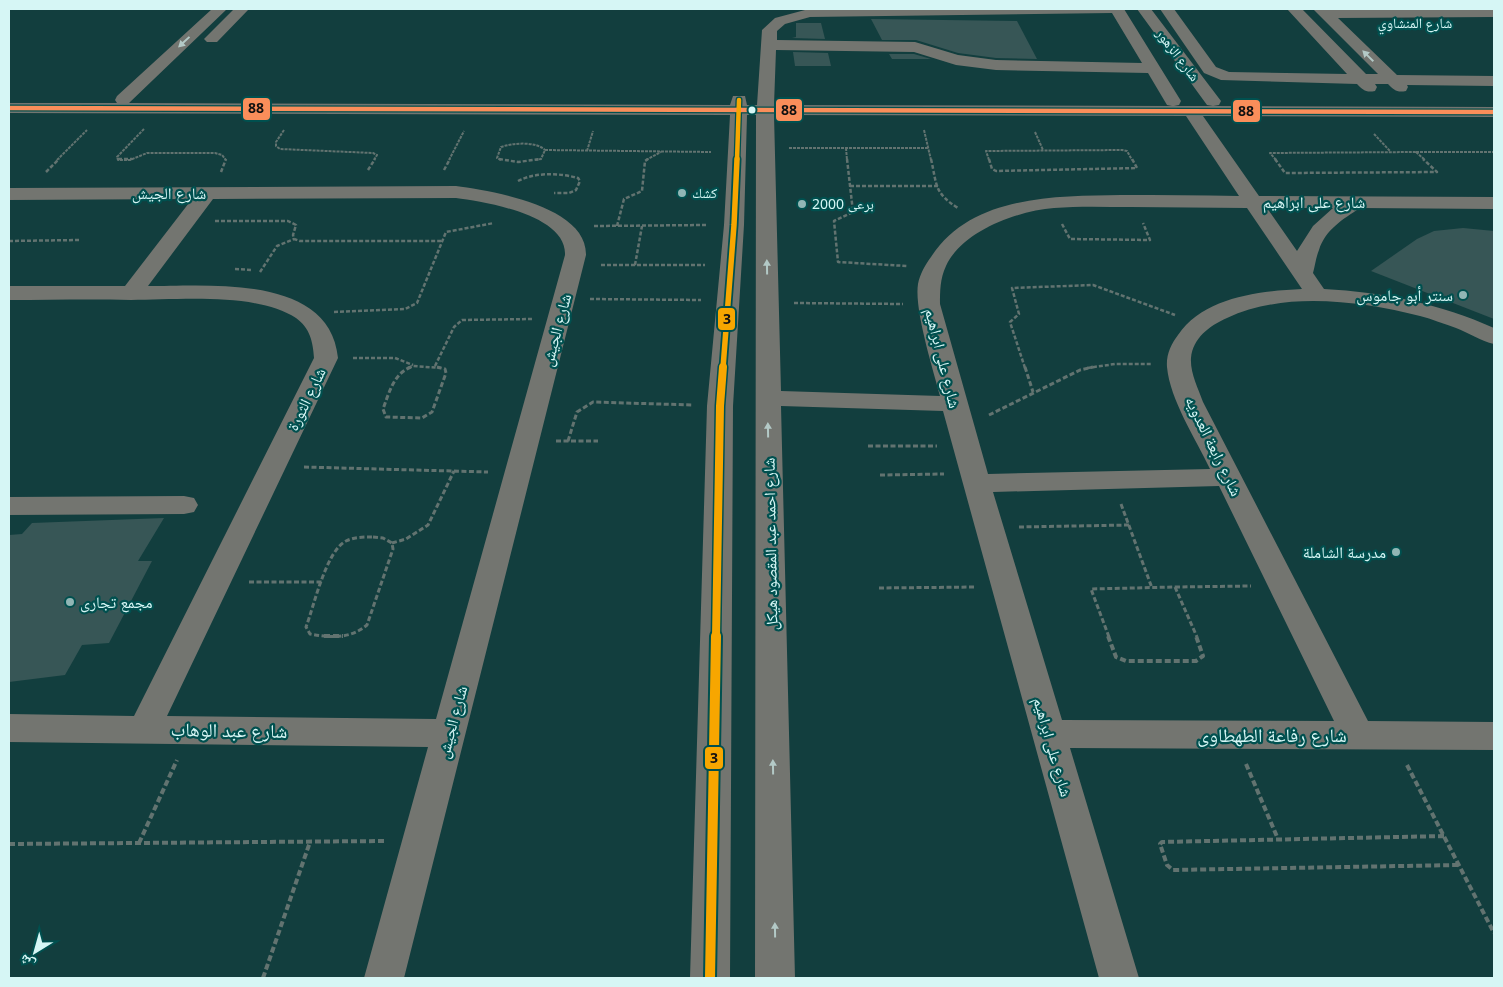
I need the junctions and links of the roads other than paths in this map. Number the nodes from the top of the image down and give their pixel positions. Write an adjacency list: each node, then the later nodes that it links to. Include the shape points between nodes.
1 (220, 9): 24 (street, one-way to 24)
2 (242, 9): 12 (street)
3 (1117, 9): 11 (street, via 810,13 774,25 770,30); 13 (street, شارع الزهور)
4 (1144, 9): 20 (street, شارع الزهور)
5 (1167, 9): 14 (street, via 1210,70 1220,75)
6 (1294, 9): 14 (street)
7 (1494, 13): 9 (street, شارع المنشاوي)
8 (1327, 15): 9 (street, شارع المنشاوي); 15 (street, one-way to 8)
9 (1424, 18): 10 (street, شارع المنشاوي)
10 (1494, 23)
11 (769, 45): 13 (street, via 915,47 956,60 996,66); 25 (street)
12 (200, 51)
13 (1153, 68): 19 (street, شارع الزهور)
14 (1362, 80): 15 (street); 21 (street)
15 (1392, 80): 16 (street); 22 (street)
16 (1494, 81)
17 (9, 100): 24 (street)
18 (158, 101): 24 (street); 25 (street); 25 (street, via 298,109)
19 (1173, 101): 20 (street); 25 (street)
20 (1212, 101): 21 (street)
21 (1382, 101): 22 (street)
22 (1416, 101): 23 (street)
23 (1494, 101)
24 (116, 104): 26 (street)
25 (752, 105): 27 (street, via 920,110); 39 (street, شارع احمد عبد المقصود هيكل, one-way to 25, via 766,148); 52 (street, via 737,152 720,406)
26 (9, 108)
27 (1191, 111): 28 (street); 31 (street)
28 (1494, 112)
29 (206, 193): 30 (street, شارع الجيش); 36 (street); 47 (street, شارع الجيش, via 434,191 484,195 526,207 571,237 576,252 573,265)
30 (17, 194)
31 (1254, 201): 32 (street, شارع على ابراهيم); 34 (street); 40 (street, شارع على ابراهيم, via 1053,202 1020,208 984,220 963,234 935,266 929,284 929,304)
32 (1356, 202): 33 (street, شارع على ابراهيم); 34 (street, via 1332,218 1314,237)
33 (1494, 203)
34 (1303, 272): 37 (street)
35 (9, 293): 36 (street, شارع الثورة)
36 (131, 293): 46 (street, شارع الثورة, via 260,297 285,303 318,326 326,342 326,358)
37 (1318, 296): 38 (street, via 1364,298 1405,306 1448,318); 41 (street, شارع رابعة العدويه, via 1250,301 1220,310 1198,324 1184,343 1179,365 1190,402)
38 (1494, 337)
39 (768, 398): 40 (street); 53 (street, شارع احمد عبد المقصود هيكل, one-way to 39)
40 (954, 404): 42 (street, شارع على ابراهيم)
41 (1228, 477): 42 (street); 49 (street, شارع رابعة العدويه)
42 (975, 478): 48 (street, شارع على ابراهيم)
43 (184, 505): 44 (street)
44 (9, 506)
45 (9, 728): 46 (street, شارع عبد الوهاب)
46 (144, 729): 47 (street, شارع عبد الوهاب)
47 (449, 733): 51 (street, شارع الجيش)
48 (1049, 734): 49 (street, شارع رفاعة الطهطاوى); 54 (street, شارع على ابراهيم)
49 (1358, 735): 50 (street, شارع رفاعة الطهطاوى)
50 (1494, 736)
51 (384, 978)
52 (710, 978)
53 (775, 978)
54 (1119, 978)

